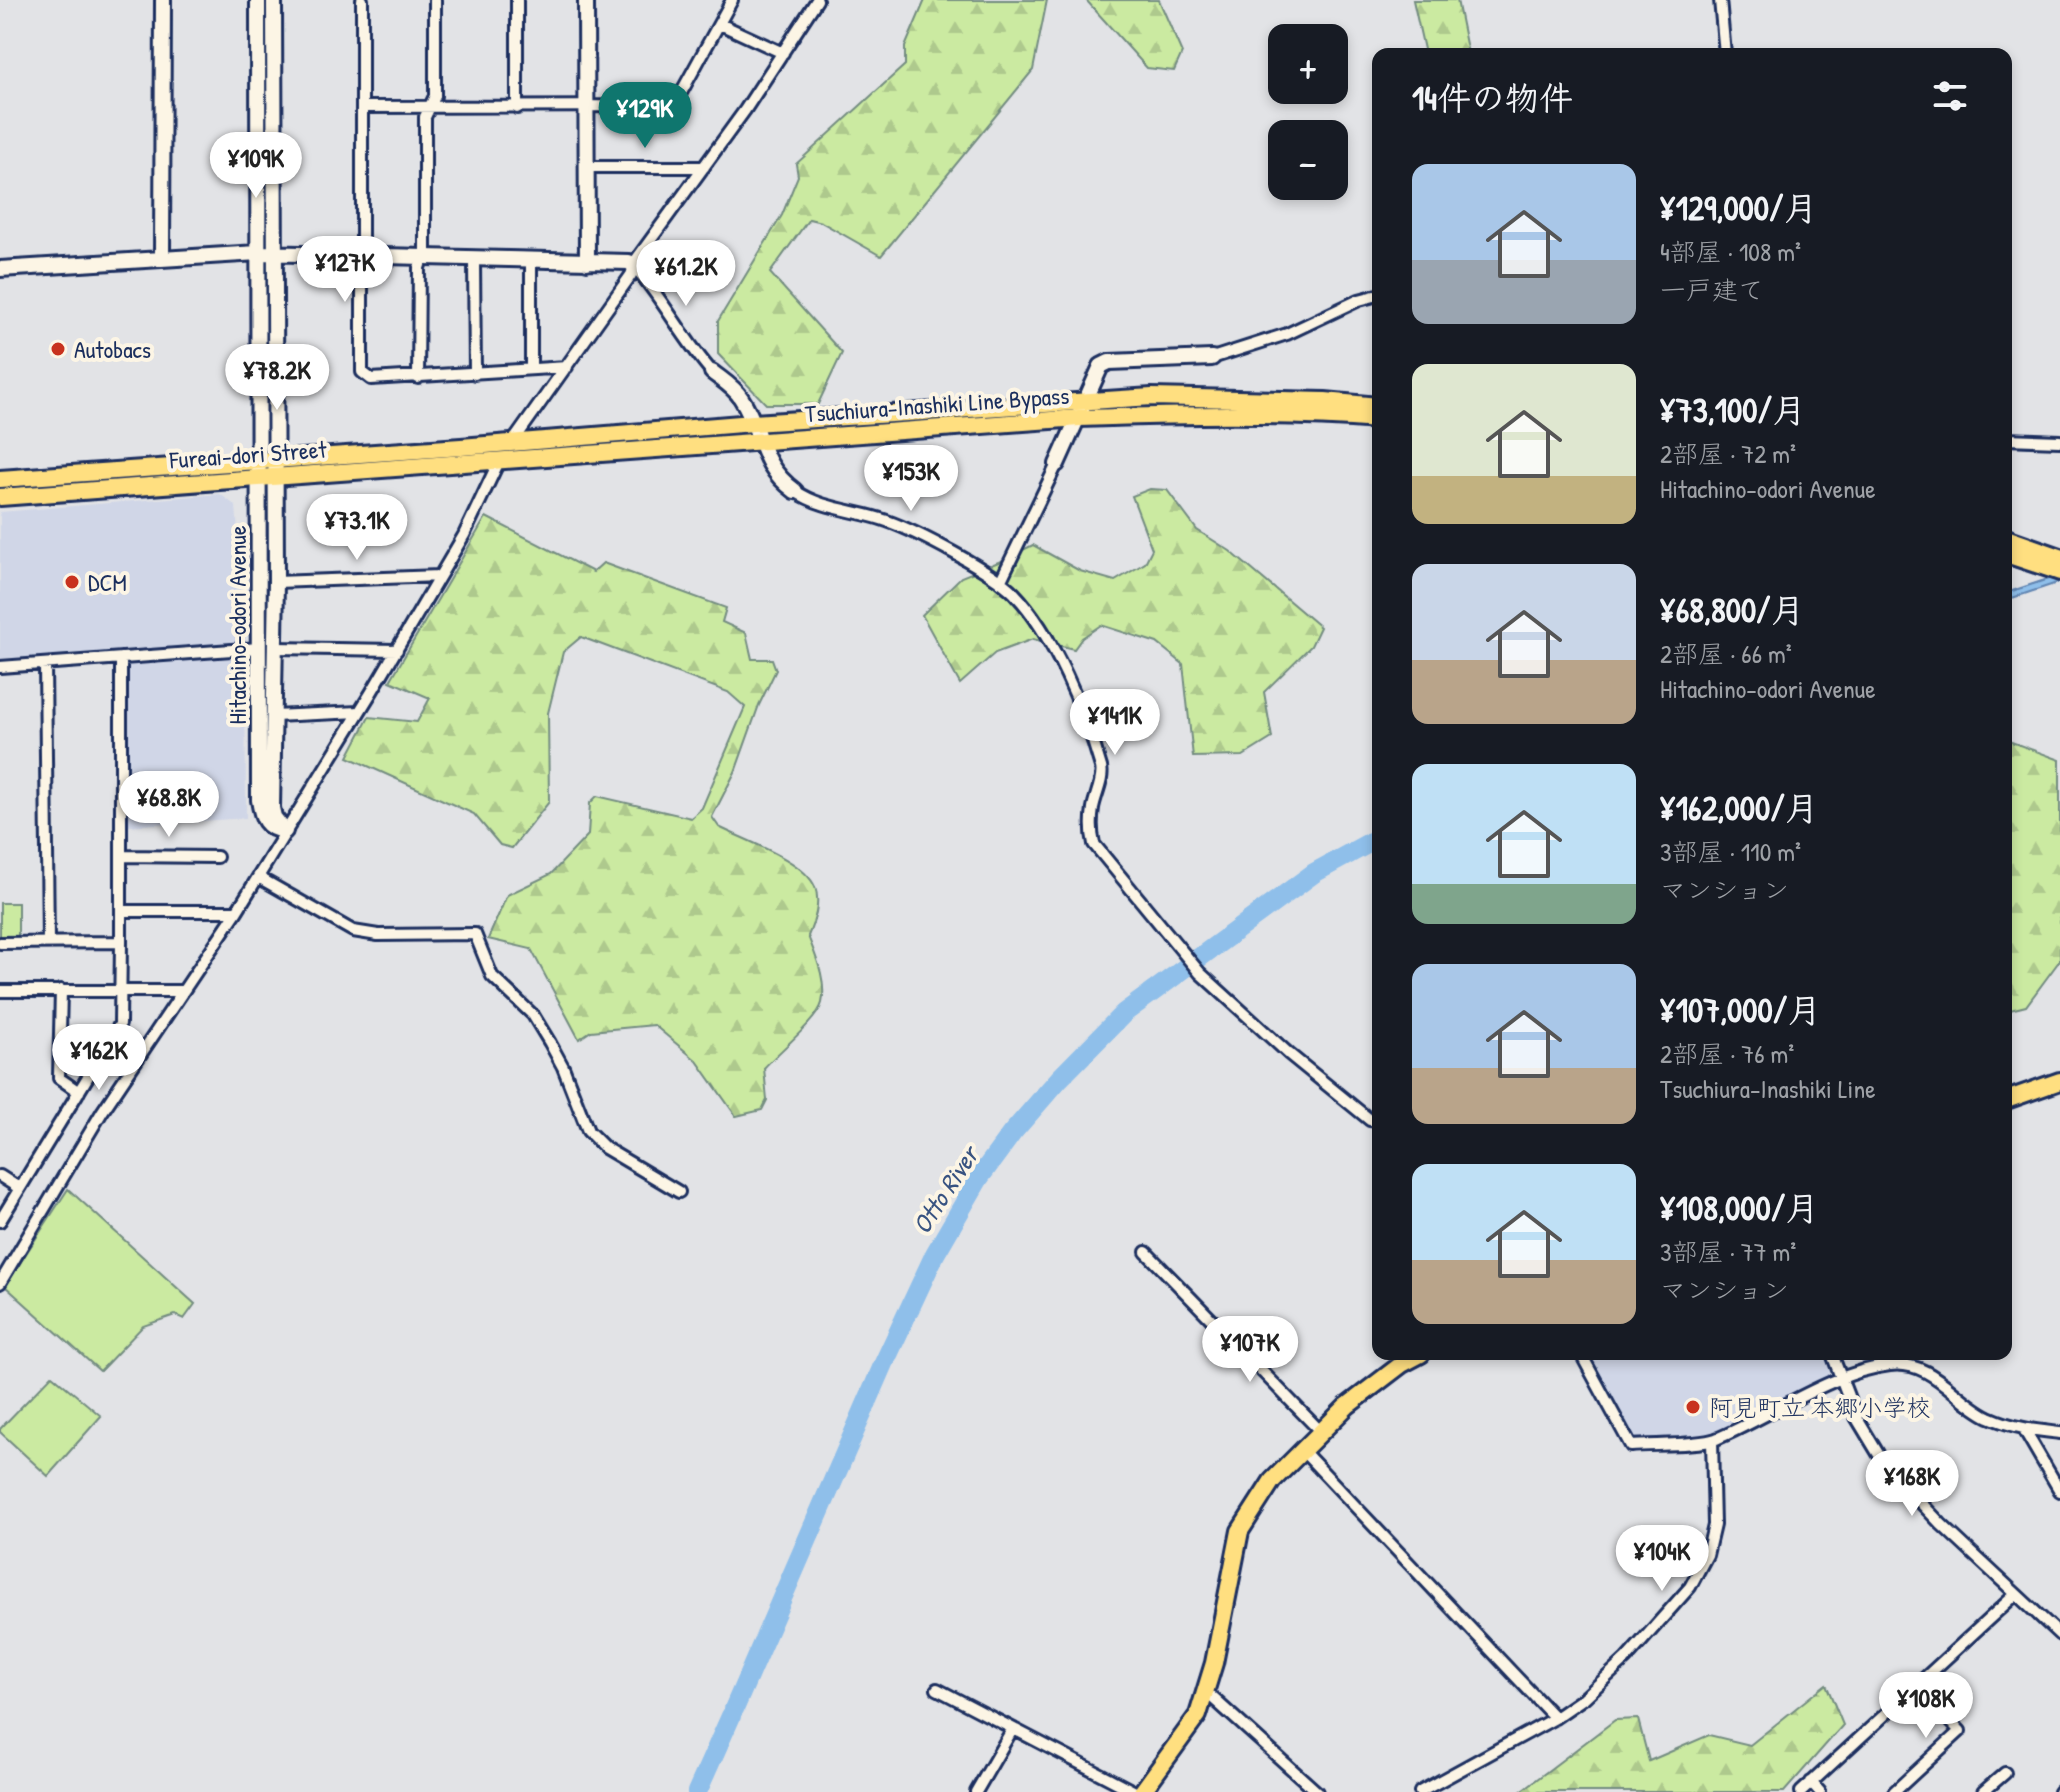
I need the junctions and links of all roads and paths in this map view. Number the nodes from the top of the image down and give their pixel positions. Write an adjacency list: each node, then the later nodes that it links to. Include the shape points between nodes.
1 (163, 0): 23 (street)
2 (258, 0): 20 (street, Hitachino-odori Avenue)
3 (274, 0): 21 (street, Hitachino-odori Avenue)
4 (362, 0): 14 (street)
5 (435, 0): 16 (street, via 435,96)
6 (517, 0): 17 (street)
7 (586, 0): 15 (street)
8 (732, 0): 11 (street)
9 (817, 0): 13 (street)
10 (1720, 0): 12 (street)
11 (720, 24): 13 (street); 15 (street, via 676,102)
12 (1724, 48)
13 (783, 53): 19 (street)
14 (363, 107): 16 (street); 22 (street)
15 (588, 107): 17 (street); 18 (street)
16 (429, 108): 17 (street); 24 (street)
17 (517, 108)
18 (587, 167): 19 (street); 27 (street)
19 (704, 167): 28 (street)
20 (258, 253): 21 (street); 23 (street); 48 (street, Hitachino-odori Avenue)
21 (275, 253): 22 (street); 48 (street, Hitachino-odori Avenue)
22 (362, 256): 24 (street); 36 (street, via 362,372 371,379)
23 (162, 257): 29 (street)
24 (422, 258): 25 (street); 36 (street)
25 (474, 260): 26 (street); 35 (street)
26 (531, 262): 27 (street); 33 (street)
27 (587, 262): 28 (street)
28 (634, 266): 32 (street); 34 (street)
29 (0, 269)
30 (1372, 297): 31 (street, via 1287,334)
31 (1212, 358): 37 (street, via 1105,363 1096,372)
32 (567, 367): 33 (street); 45 (street)
33 (531, 369): 35 (street)
34 (712, 372): 41 (street, via 741,397)
35 (475, 374): 36 (street)
36 (418, 378)
37 (1086, 401): 38 (main road, Tsuchiura-Inashiki Line Bypass, via 1189,397); 39 (street); 41 (main road, Tsuchiura-Inashiki Line Bypass)
38 (1372, 406)
39 (1079, 418): 40 (main road, Tsuchiura-Inashiki Line Bypass); 44 (main road, Tsuchiura-Inashiki Line Bypass); 47 (street)
40 (1372, 420)
41 (753, 423): 44 (street); 45 (main road, Tsuchiura-Inashiki Line Bypass)
42 (2012, 439): 43 (street)
43 (2060, 441)
44 (759, 442): 46 (main road, Tsuchiura-Inashiki Line Bypass); 50 (street, via 774,471)
45 (512, 443): 48 (main road, Fureai-dori Street)
46 (500, 459): 48 (main road, Fureai-dori Street); 56 (street)
47 (1057, 464): 58 (street)
48 (267, 469): 49 (main road, Fureai-dori Street); 51 (main road, Fureai-dori Street); 57 (street, Hitachino-odori Avenue); 59 (street, Hitachino-odori Avenue)
49 (0, 479)
50 (795, 491): 58 (street, via 889,521)
51 (0, 497)
52 (2012, 540): 54 (main road)
53 (2012, 556): 55 (main road)
54 (2060, 557)
55 (2060, 572)
56 (439, 576): 57 (street); 61 (street)
57 (276, 582): 60 (street, Hitachino-odori Avenue)
58 (1000, 582): 83 (street, via 1035,621 1083,716 1102,771 1092,811 1094,844 1197,969 1289,1054)
59 (259, 648): 62 (street); 67 (street, Hitachino-odori Avenue, via 259,800 262,818 275,830)
60 (275, 648): 61 (street); 66 (street, Hitachino-odori Avenue)
61 (397, 650): 65 (street)
62 (121, 658): 63 (street); 68 (street)
63 (45, 664): 64 (street); 73 (street)
64 (0, 667)
65 (359, 712): 66 (street); 67 (street)
66 (274, 716): 67 (street, Hitachino-odori Avenue, via 272,808)
67 (285, 831): 70 (street)
68 (121, 856): 69 (street); 71 (street)
69 (217, 857)
70 (258, 877): 72 (street); 86 (street, via 353,931 475,934 492,976 533,1015 550,1043 588,1131 605,1148)
71 (121, 911): 72 (street); 74 (street)
72 (237, 911): 79 (street)
73 (48, 942): 74 (street); 75 (street)
74 (121, 942): 78 (street)
75 (0, 943)
76 (61, 990): 77 (street); 78 (street); 81 (street, via 59,1078)
77 (0, 991)
78 (121, 991): 79 (street); 81 (street, via 120,1024)
79 (183, 991): 89 (street, via 102,1112)
80 (2060, 1081): 82 (main road)
81 (79, 1092): 85 (street)
82 (2012, 1098)
83 (1372, 1120)
84 (0, 1176): 85 (street)
85 (19, 1188): 87 (street)
86 (679, 1192)
87 (0, 1221)
88 (1146, 1252): 95 (street)
89 (0, 1283)
90 (1410, 1360): 95 (main road, via 1347,1406)
91 (1584, 1360): 97 (street, via 1631,1446)
92 (1834, 1360): 93 (street)
93 (1841, 1379): 94 (street, via 1890,1365 1916,1366 1987,1416); 97 (street); 100 (street, via 1885,1465)
94 (2025, 1431): 96 (street); 99 (street)
95 (1322, 1433): 98 (main road)
96 (2060, 1433)
97 (1712, 1440): 105 (street, via 1714,1525 1707,1555 1690,1587 1626,1659)
98 (1303, 1451): 104 (main road, via 1272,1481 1240,1531); 105 (street)
99 (2060, 1491)
100 (2016, 1594): 101 (street); 102 (street)
101 (2060, 1635)
102 (1917, 1687): 108 (street); 116 (street, via 1960,1731)
103 (937, 1689): 106 (street)
104 (1205, 1691): 111 (main road, via 1198,1715); 112 (street)
105 (1555, 1718): 113 (street)
106 (1012, 1730): 109 (street); 110 (street)
107 (2005, 1773): 117 (street)
108 (1811, 1782): 114 (street); 115 (street)
109 (976, 1792)
110 (1135, 1792)
111 (1142, 1792)
112 (1317, 1792)
113 (1420, 1792)
114 (1801, 1792)
115 (1820, 1792)
116 (1894, 1792)
117 (1983, 1792)

